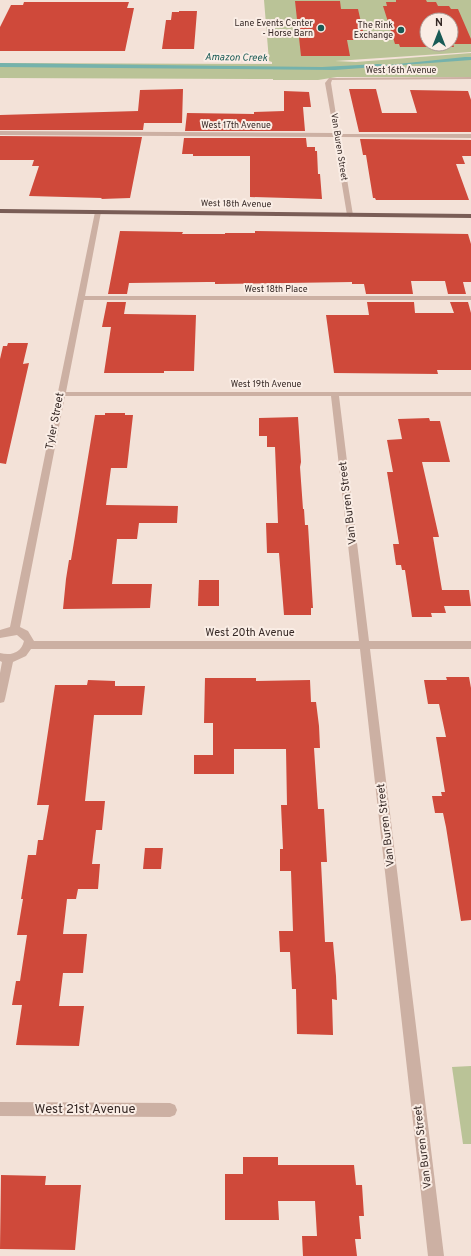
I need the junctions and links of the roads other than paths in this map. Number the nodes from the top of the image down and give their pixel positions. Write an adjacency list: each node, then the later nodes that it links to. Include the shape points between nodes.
1 (471, 78): 2 (street, West 16th Avenue)
2 (331, 79): 4 (street, Van Buren Street, via 328,83)
3 (0, 133): 4 (street, West 17th Avenue)
4 (337, 135): 5 (street, West 17th Avenue); 8 (street, Van Buren Street)
5 (471, 136)
6 (0, 211): 7 (main road, West 18th Avenue)
7 (98, 212): 8 (main road, West 18th Avenue); 10 (street, Tyler Street)
8 (350, 215): 9 (main road, West 18th Avenue)
9 (471, 216)
10 (80, 298): 11 (street, West 18th Place); 12 (street, Tyler Street)
11 (471, 298)
12 (60, 394): 13 (street, West 19th Avenue); 15 (street, Tyler Street)
13 (335, 394): 14 (street, West 19th Avenue); 18 (street, Van Buren Street)
14 (471, 394)
15 (14, 630): 16 (street); 17 (street, via 25,634)
16 (0, 634)
17 (29, 644): 18 (street, West 20th Avenue); 20 (street, via 21,655)
18 (365, 645): 19 (street, West 20th Avenue); 24 (street, Van Buren Street)
19 (471, 645)
20 (4, 658): 21 (street)
21 (0, 699)
22 (0, 1109): 23 (street, West 21st Avenue)
23 (170, 1110)
24 (436, 1256)

